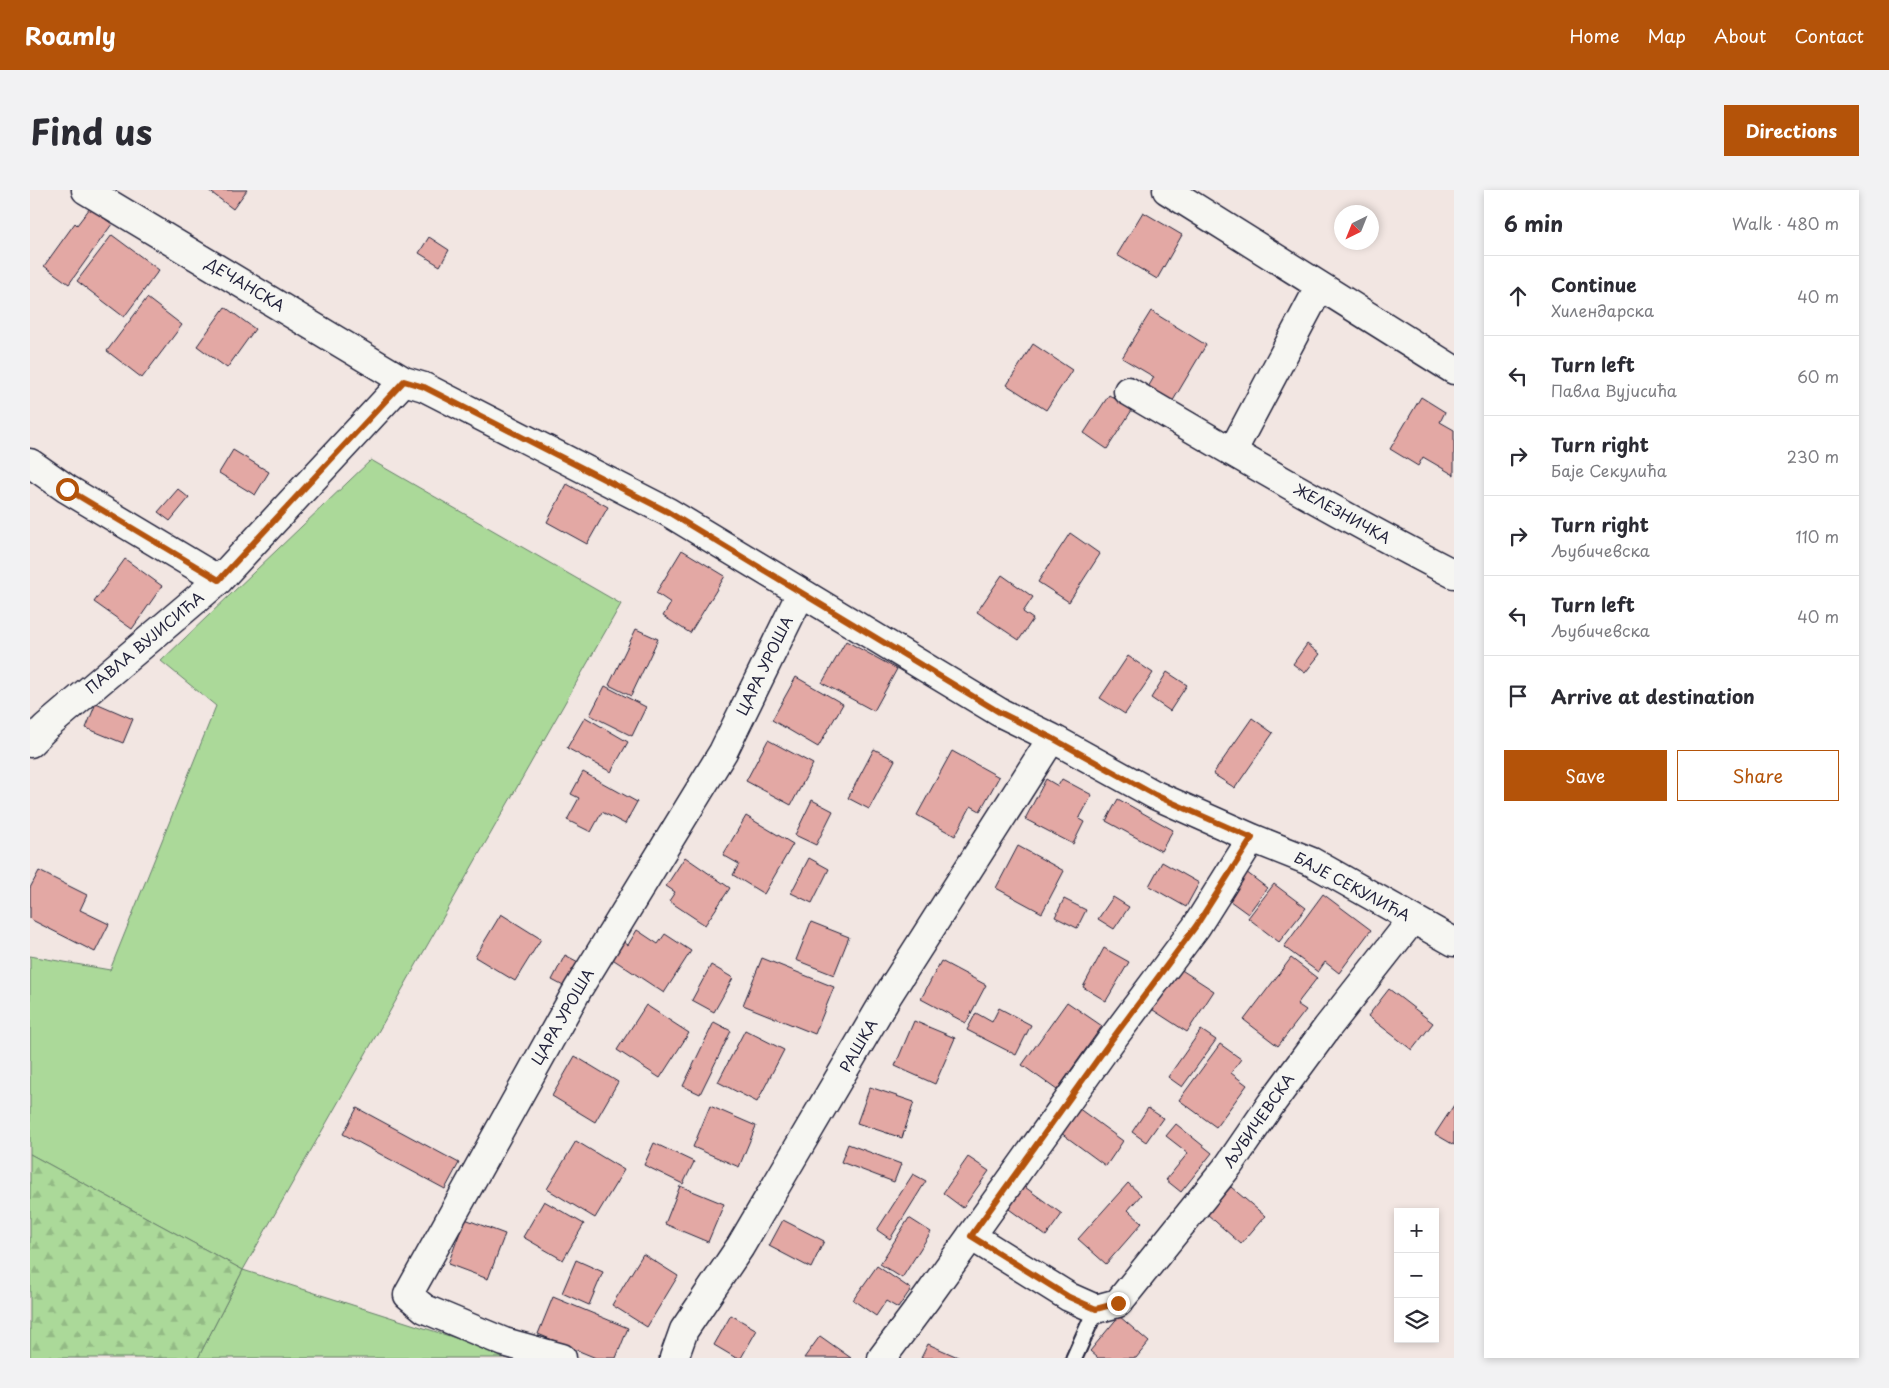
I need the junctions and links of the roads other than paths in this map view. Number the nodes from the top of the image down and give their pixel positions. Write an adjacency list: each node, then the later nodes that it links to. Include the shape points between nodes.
1 (86, 190): 5 (street, ДЕЧАНСКА)
2 (1167, 190): 3 (street)
3 (1320, 286): 4 (street); 7 (street)
4 (1454, 370)
5 (404, 381): 10 (street, ПАВЛА ВУЈИСИЋА); 11 (street, БАЈЕ СЕКУЛИЋА, via 424,387 668,512)
6 (1128, 390): 7 (street, ЖЕЛЕЗНИЧКА)
7 (1232, 452): 9 (street, ЖЕЛЕЗНИЧКА)
8 (30, 463): 10 (street, via 67,489)
9 (1454, 574)
10 (219, 580): 12 (street, ПАВЛА ВУЈИСИЋА)
11 (801, 593): 13 (street, БАЈЕ СЕКУЛИЋА, via 999,712); 19 (street, ЦАРА УРОША, via 723,752 578,989 408,1295 425,1309 504,1342)
12 (35, 729)
13 (1052, 738): 14 (street, БАЈЕ СЕКУЛИЋА, via 1155,795); 20 (street, РАШКА, via 888,995 740,1247 684,1330)
14 (1252, 838): 15 (street, БАЈЕ СЕКУЛИЋА, via 1312,862); 17 (street, via 1196,926)
15 (1412, 920): 16 (street, БАЈЕ СЕКУЛИЋА); 18 (street, ЉУБИЧЕВСКА, via 1270,1104 1229,1166 1118,1303)
16 (1454, 942)
17 (971, 1236): 18 (street, via 1069,1297); 21 (street)
18 (1096, 1309): 22 (lane)
19 (562, 1358)
20 (674, 1358)
21 (882, 1358)
22 (1074, 1358)

